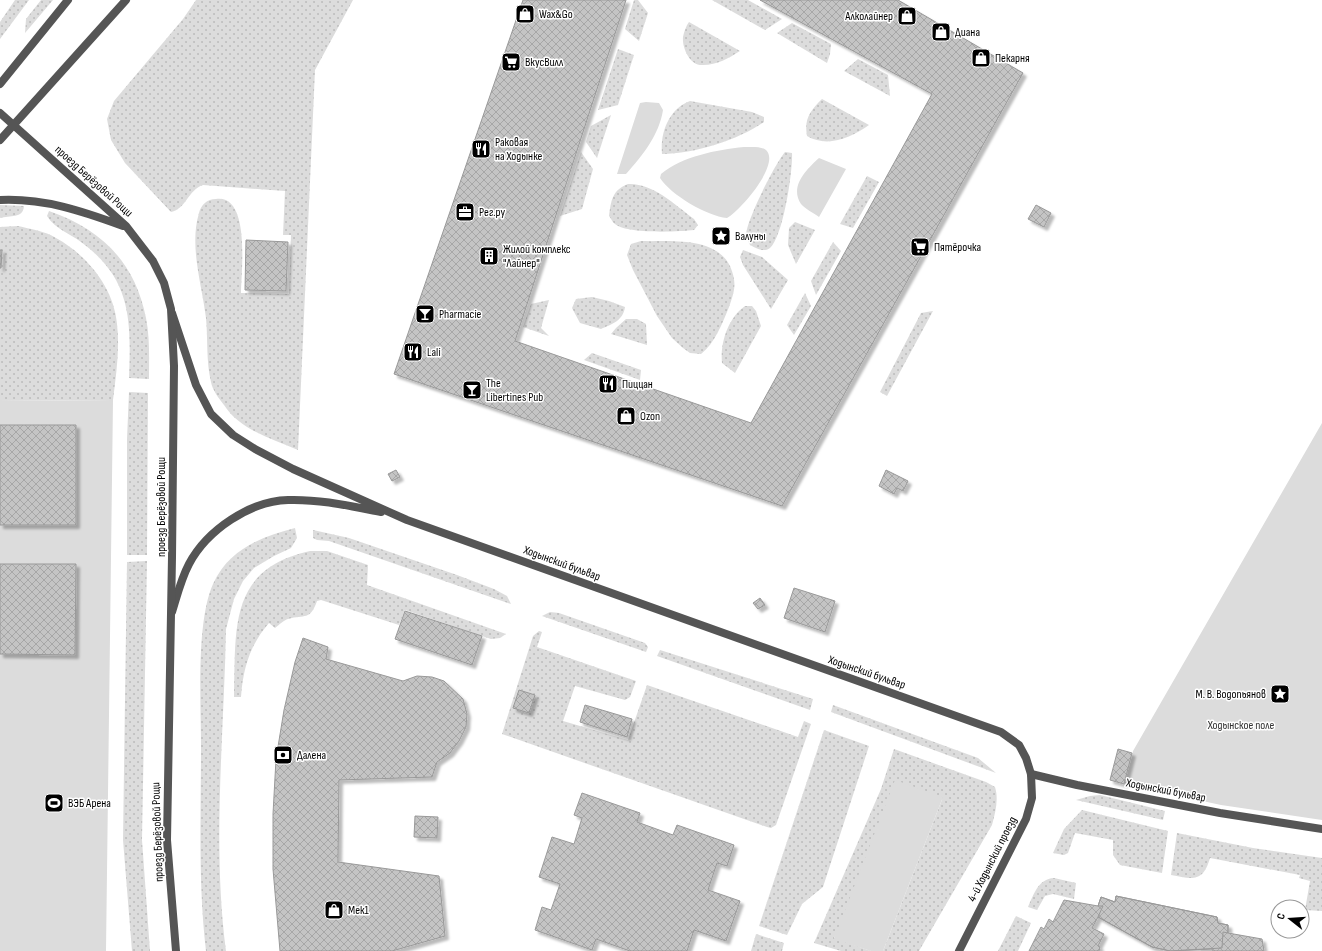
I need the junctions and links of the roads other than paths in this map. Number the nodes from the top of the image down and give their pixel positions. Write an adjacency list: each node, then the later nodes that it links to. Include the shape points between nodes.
1 (68, 0): 3 (street)
2 (126, 0): 5 (street)
3 (0, 84)
4 (0, 113): 5 (street, проезд Берёзовой Рощи)
5 (14, 126): 6 (street); 8 (street, проезд Берёзовой Рощи)
6 (0, 140)
7 (0, 200): 8 (street, via 24,199 47,202)
8 (126, 226): 9 (street, проезд Берёзовой Рощи, via 153,261 164,283)
9 (171, 309): 10 (street, Ходынский бульвар, via 196,385 211,414 233,435 293,469); 11 (street, проезд Берёзовой Рощи, via 174,366)
10 (396, 516): 11 (street, Ходынский бульвар, via 329,502 286,500 253,507 227,522 205,542 190,563); 12 (street, Ходынский бульвар, via 1001,732 1019,745)
11 (172, 613): 14 (street, проезд Берёзовой Рощи, via 167,840)
12 (1031, 774): 13 (street, Ходынский бульвар, via 1077,786); 15 (street, 4-й Ходынский проезд, via 1032,798 1026,819)
13 (1322, 829)
14 (176, 951)
15 (959, 951)

